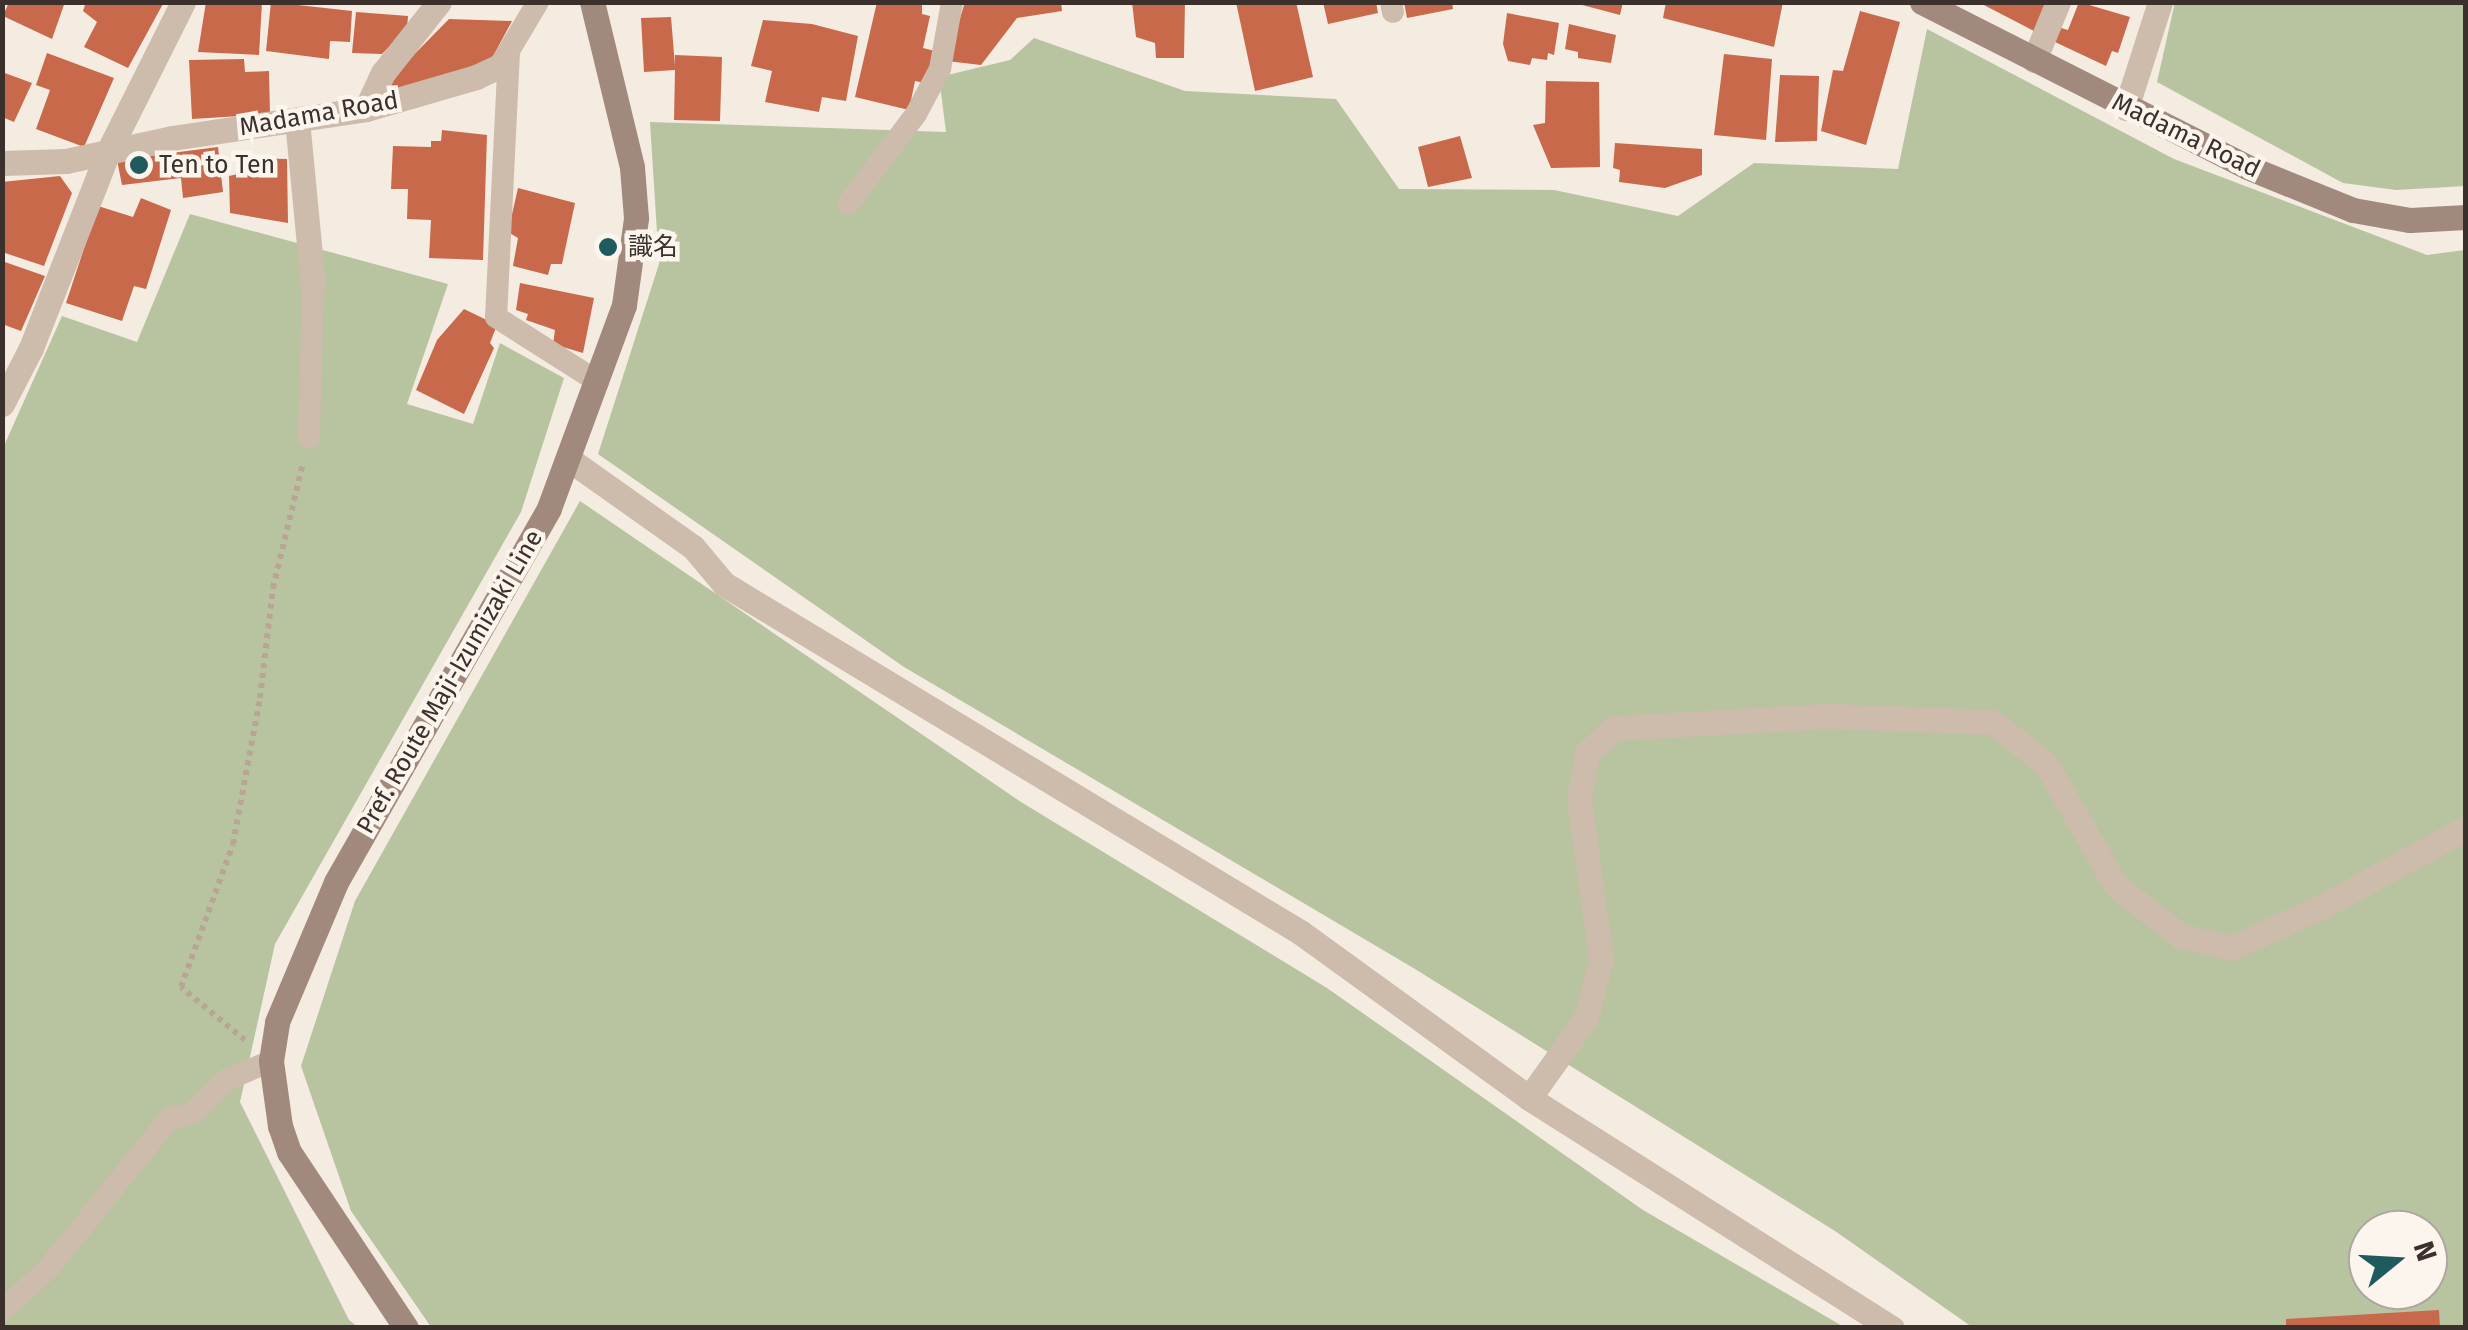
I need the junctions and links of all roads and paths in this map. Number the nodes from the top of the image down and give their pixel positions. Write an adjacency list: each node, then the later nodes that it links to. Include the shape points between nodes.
1 (183, 2): 14 (street)
2 (439, 2): 12 (street, via 382,73)
3 (538, 2): 9 (lane)
4 (592, 2): 19 (main road, Pref. Route Maji-Izumizaki Line, via 632,168 636,218 624,304)
5 (952, 2): 16 (lane, via 940,69 916,114)
6 (1922, 2): 10 (main road, Madama Road)
7 (2058, 2): 10 (street)
8 (2160, 2): 11 (street)
9 (504, 59): 12 (street, Madama Road, via 476,78); 19 (lane, via 496,317)
10 (2034, 60): 11 (main road, Madama Road)
11 (2126, 108): 17 (main road, Madama Road, via 2353,210 2410,220)
12 (366, 109): 13 (street, Madama Road)
13 (298, 120): 14 (street, Madama Road); 18 (street)
14 (107, 154): 15 (street, Madama Road); 20 (street, via 31,348)
15 (2, 163)
16 (848, 204)
17 (2466, 217)
18 (314, 286): 21 (lane)
19 (598, 382): 22 (main road, Pref. Route Maji-Izumizaki Line)
20 (2, 404)
21 (308, 438): 24 (path, via 274,588 233,844 181,987)
22 (570, 460): 24 (main road, Pref. Route Maji-Izumizaki Line, via 336,882 277,1022); 25 (street, via 693,547 724,584 1300,932)
23 (2466, 828): 25 (street, via 2230,948 2181,936 2117,888 2046,764 1992,722 1828,716 1614,728 1588,754 1579,798 1601,960 1586,1018)
24 (271, 1062): 26 (lane, via 226,1080 193,1114 169,1120 48,1270); 27 (main road, Pref. Route Maji-Izumizaki Line, via 290,1152)
25 (1529, 1098): 28 (street)
26 (2, 1311)
27 (406, 1328)
28 (1892, 1328)

